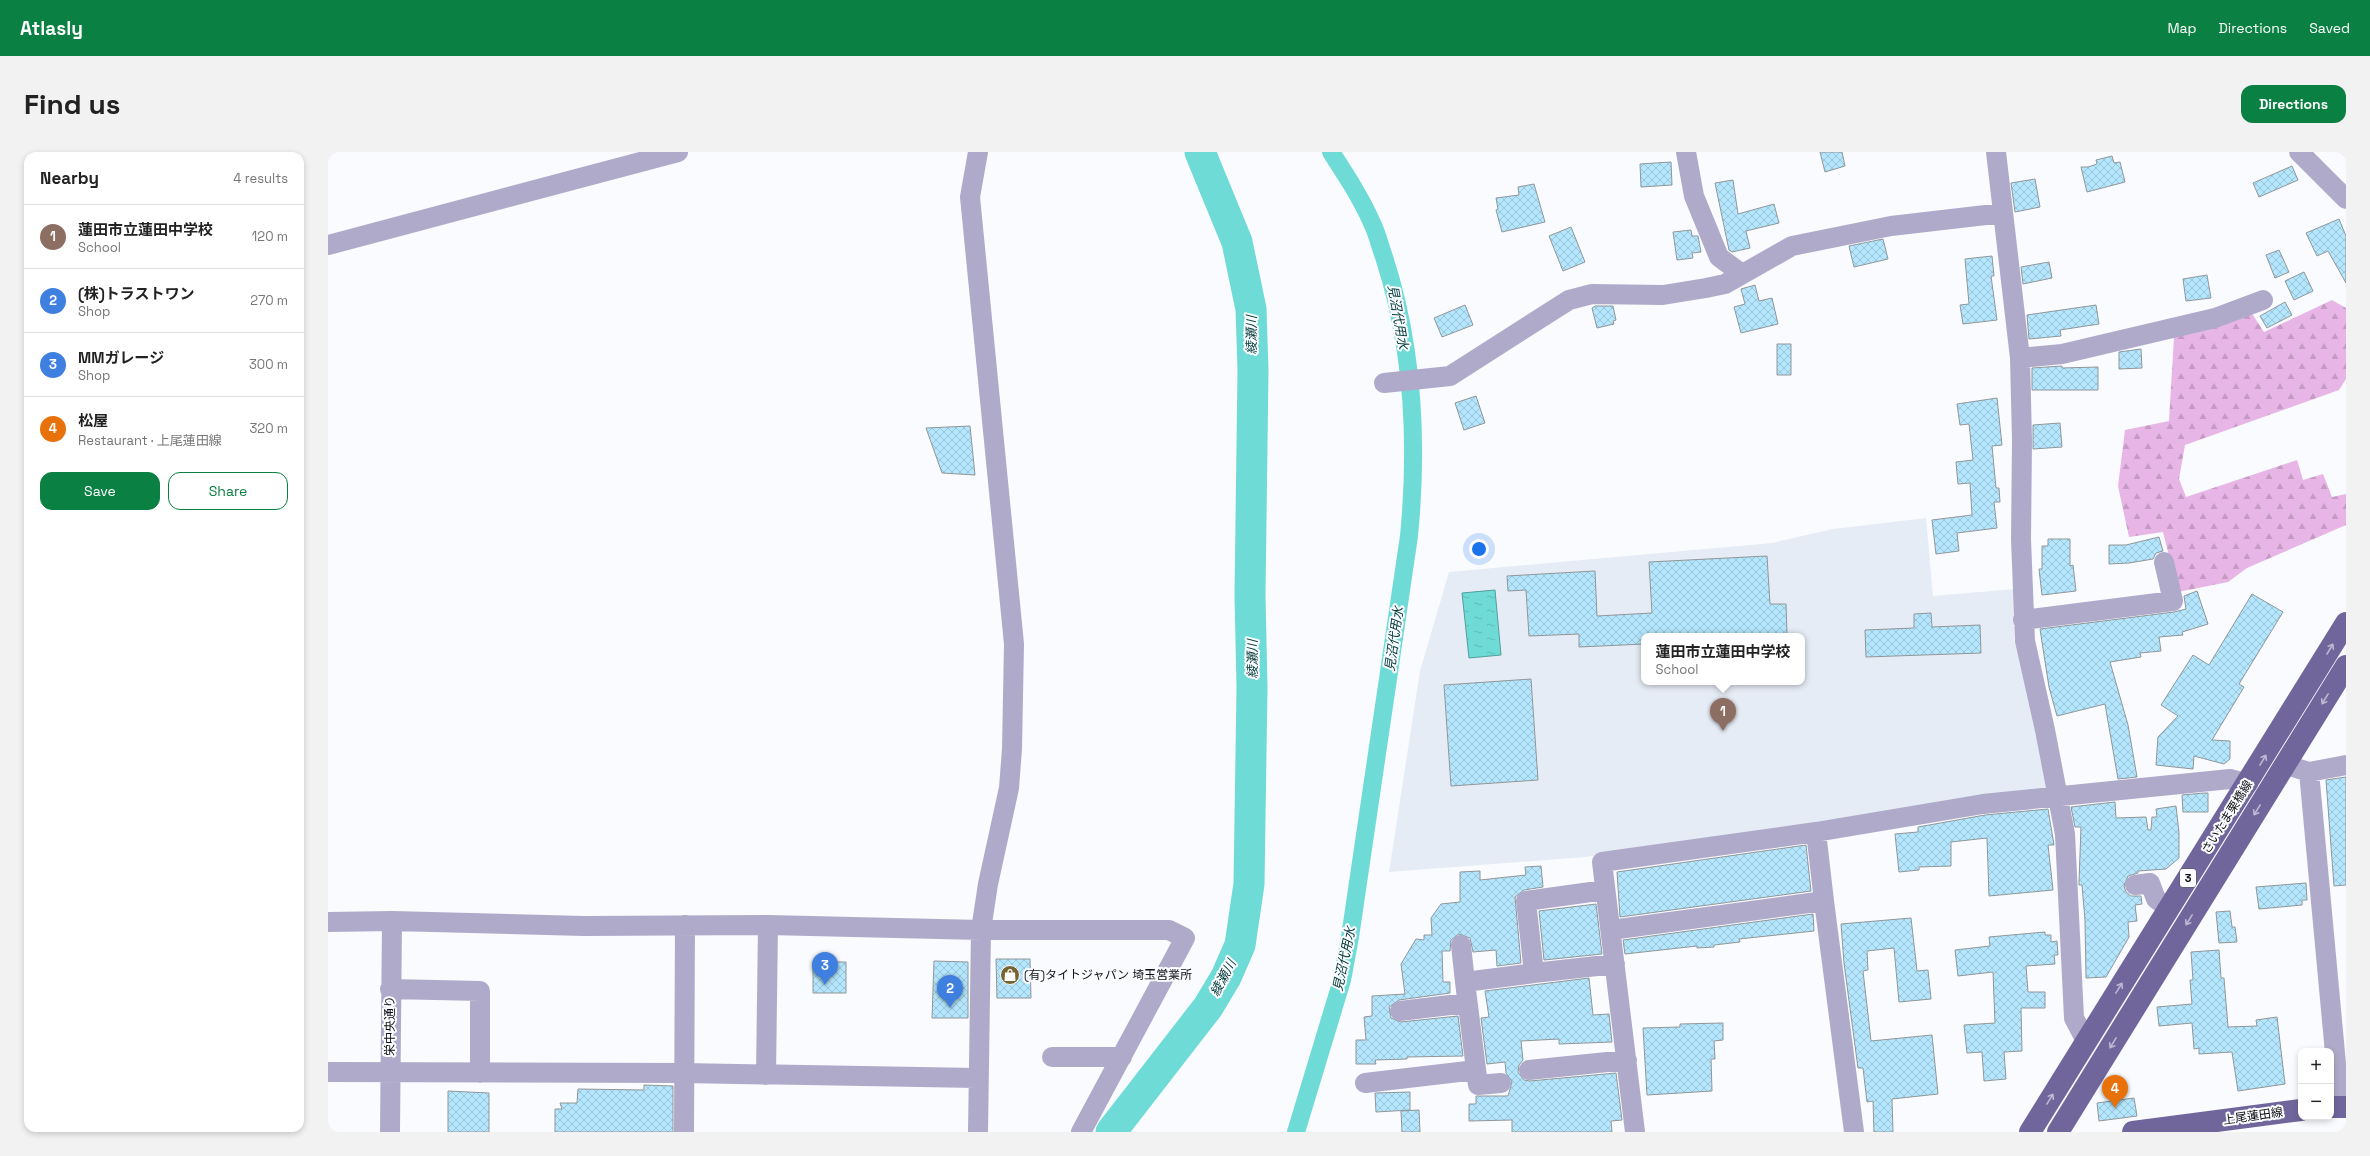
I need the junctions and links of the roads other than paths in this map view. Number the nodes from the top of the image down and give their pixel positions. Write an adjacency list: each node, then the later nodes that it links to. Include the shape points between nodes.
1 (678, 152): 8 (street)
2 (978, 152): 31 (street, via 970,197 1014,644 1009,788)
3 (1686, 152): 9 (street, via 1694,196 1720,257)
4 (1996, 152): 7 (street)
5 (2299, 152): 6 (street)
6 (2346, 199)
7 (2002, 213): 9 (street, via 1891,226 1792,246); 11 (street)
8 (328, 246)
9 (1742, 274): 12 (street, via 1725,284 1663,295 1606,293 1569,300 1450,376)
10 (2263, 300): 11 (street, via 2215,318 2062,354)
11 (2020, 358): 14 (street)
12 (1390, 383)
13 (2164, 562): 14 (street, via 2173,601)
14 (2023, 620): 21 (street, via 2025,641)
15 (2346, 623): 20 (main road, さいたま栗橋線 / 3, one-way to 15)
16 (2346, 666): 17 (main road, さいたま栗橋線 / 3, one-way to 17)
17 (2285, 765): 19 (street); 63 (main road, さいたま栗橋線 / 3, one-way to 63)
18 (2346, 765): 19 (street)
19 (2309, 772): 54 (street)
20 (2248, 784): 21 (street, via 2230,779); 26 (main road, さいたま栗橋線 / 3)
21 (2058, 795): 22 (street, via 1982,804); 40 (street, via 2065,834 2074,1018)
22 (1816, 832): 24 (street, via 1602,862); 25 (street)
23 (2135, 885): 26 (street, via 2150,883 2156,899)
24 (1605, 890): 32 (street); 35 (street, via 1526,901)
25 (1824, 901): 32 (street); 61 (street)
26 (2169, 908): 40 (main road, さいたま栗橋線 / 3, one-way to 26)
27 (392, 921): 28 (street); 29 (street, via 584,926); 37 (street, 栄中央通り)
28 (328, 922)
29 (685, 925): 30 (street); 49 (street)
30 (768, 925): 31 (street); 50 (street)
31 (980, 930): 42 (street, via 1169,930 1185,938); 51 (street)
32 (1611, 930): 34 (street)
33 (1461, 945): 36 (street)
34 (1615, 964): 35 (street); 43 (street)
35 (1534, 973): 36 (street)
36 (1465, 982): 38 (street)
37 (390, 989): 47 (street, 栄中央通り); 48 (street, via 480,991)
38 (1467, 1003): 39 (street); 44 (street)
39 (1400, 1011)
40 (2086, 1041): 62 (main road, さいたま栗橋線 / 3, one-way to 40)
41 (1052, 1057): 42 (street)
42 (1122, 1057): 59 (street)
43 (1627, 1060): 45 (street); 60 (street)
44 (1476, 1070): 52 (street); 53 (street, via 1478,1085)
45 (1529, 1070)
46 (328, 1072): 47 (street)
47 (391, 1072): 48 (street); 56 (street, 栄中央通り)
48 (480, 1073): 49 (street)
49 (683, 1073): 50 (street); 57 (street)
50 (766, 1076): 51 (street)
51 (978, 1078): 58 (street)
52 (1365, 1083)
53 (1501, 1083)
54 (2339, 1107)
55 (2298, 1110): 64 (main road, 上尾蓮田線)
56 (390, 1132)
57 (684, 1132)
58 (978, 1132)
59 (1081, 1132)
60 (1635, 1132)
61 (1854, 1132)
62 (2030, 1132)
63 (2058, 1132)
64 (2133, 1132)

